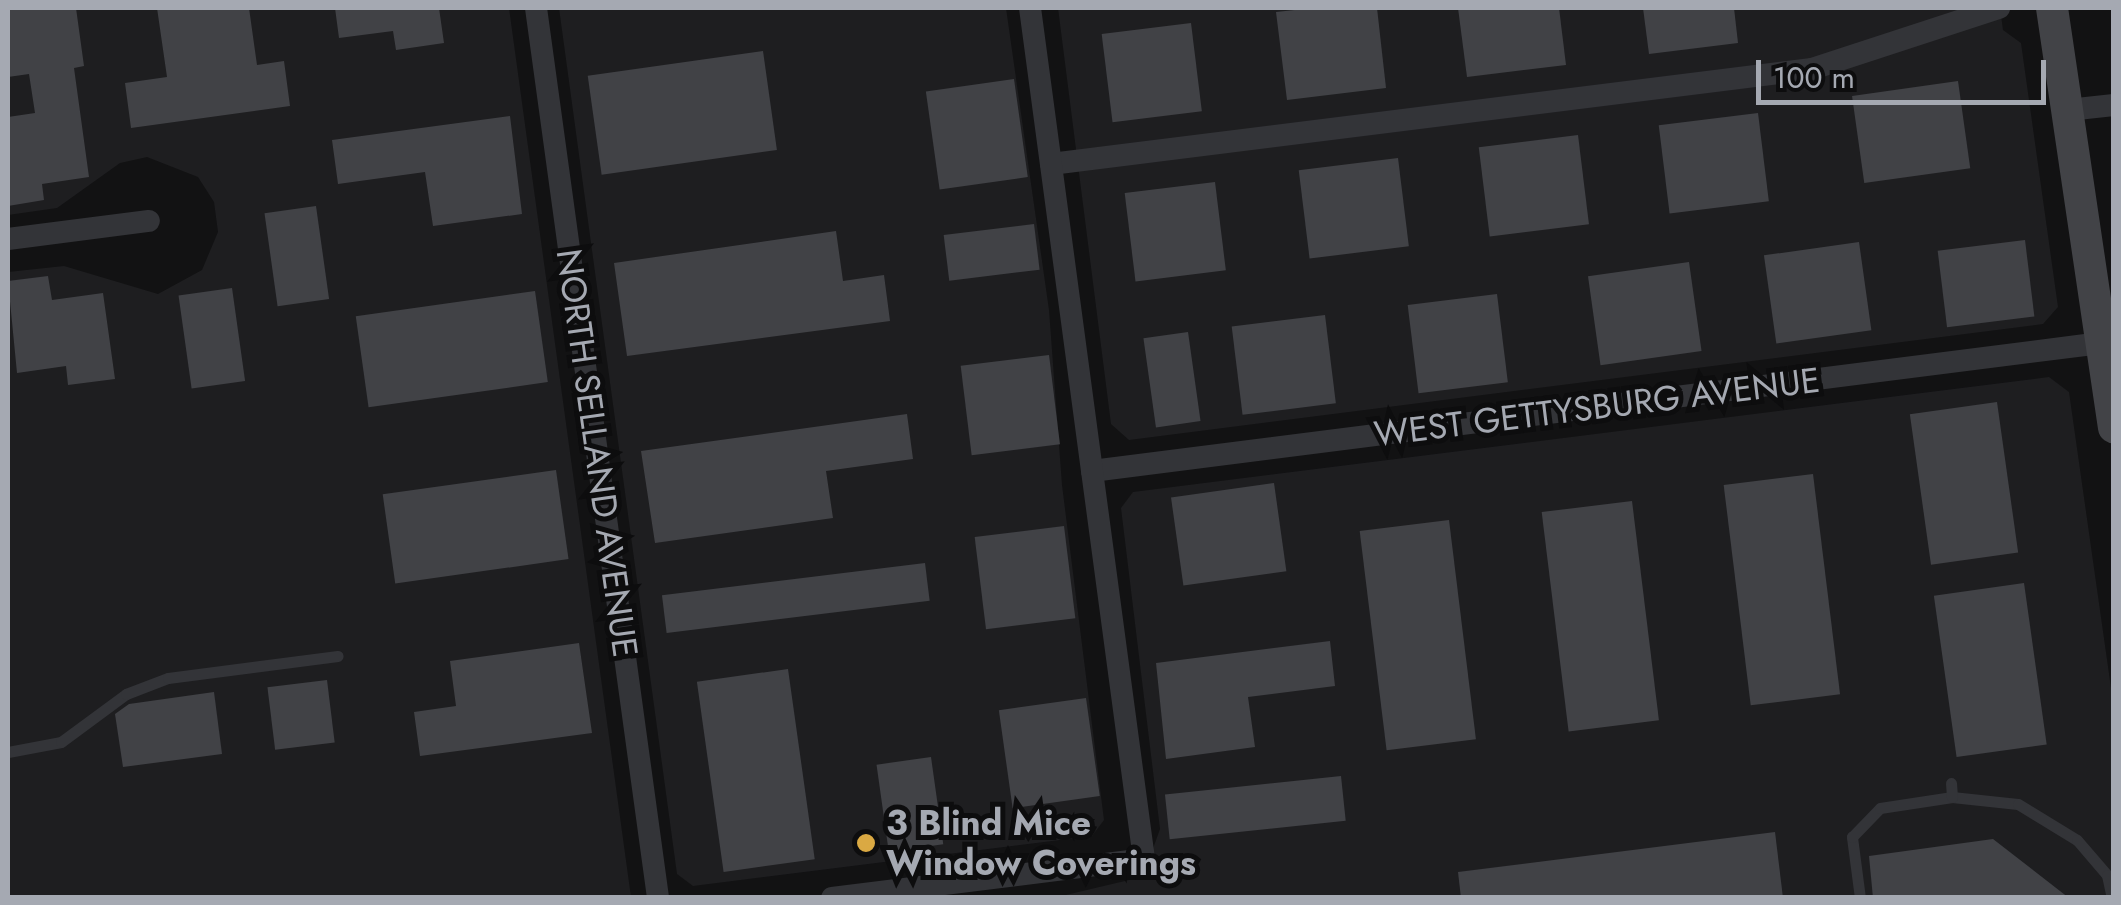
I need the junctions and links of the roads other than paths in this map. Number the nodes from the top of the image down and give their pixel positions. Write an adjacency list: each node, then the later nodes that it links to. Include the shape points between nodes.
1 (536, 8): 17 (street, NORTH SELLAND AVENUE)
2 (1030, 8): 7 (street)
3 (1999, 8): 7 (street, via 1812,69)
4 (2052, 8): 6 (main road)
5 (2114, 105): 6 (street)
6 (2068, 110): 10 (main road)
7 (1051, 164): 12 (street)
8 (149, 221): 9 (street)
9 (8, 239)
10 (2102, 342): 11 (main road); 12 (street, WEST GETTYSBURG AVENUE)
11 (2114, 427)
12 (1092, 471): 18 (street, via 1144,859)
13 (338, 656): 14 (lane, via 168,678 126,694 60,742)
14 (8, 752)
15 (1951, 783): 16 (lane)
16 (1952, 797): 19 (lane, via 1880,808 1852,836); 20 (lane, via 2018,804 2077,840 2107,875)
17 (658, 898)
18 (832, 898)
19 (1860, 898)
20 (2112, 898)

